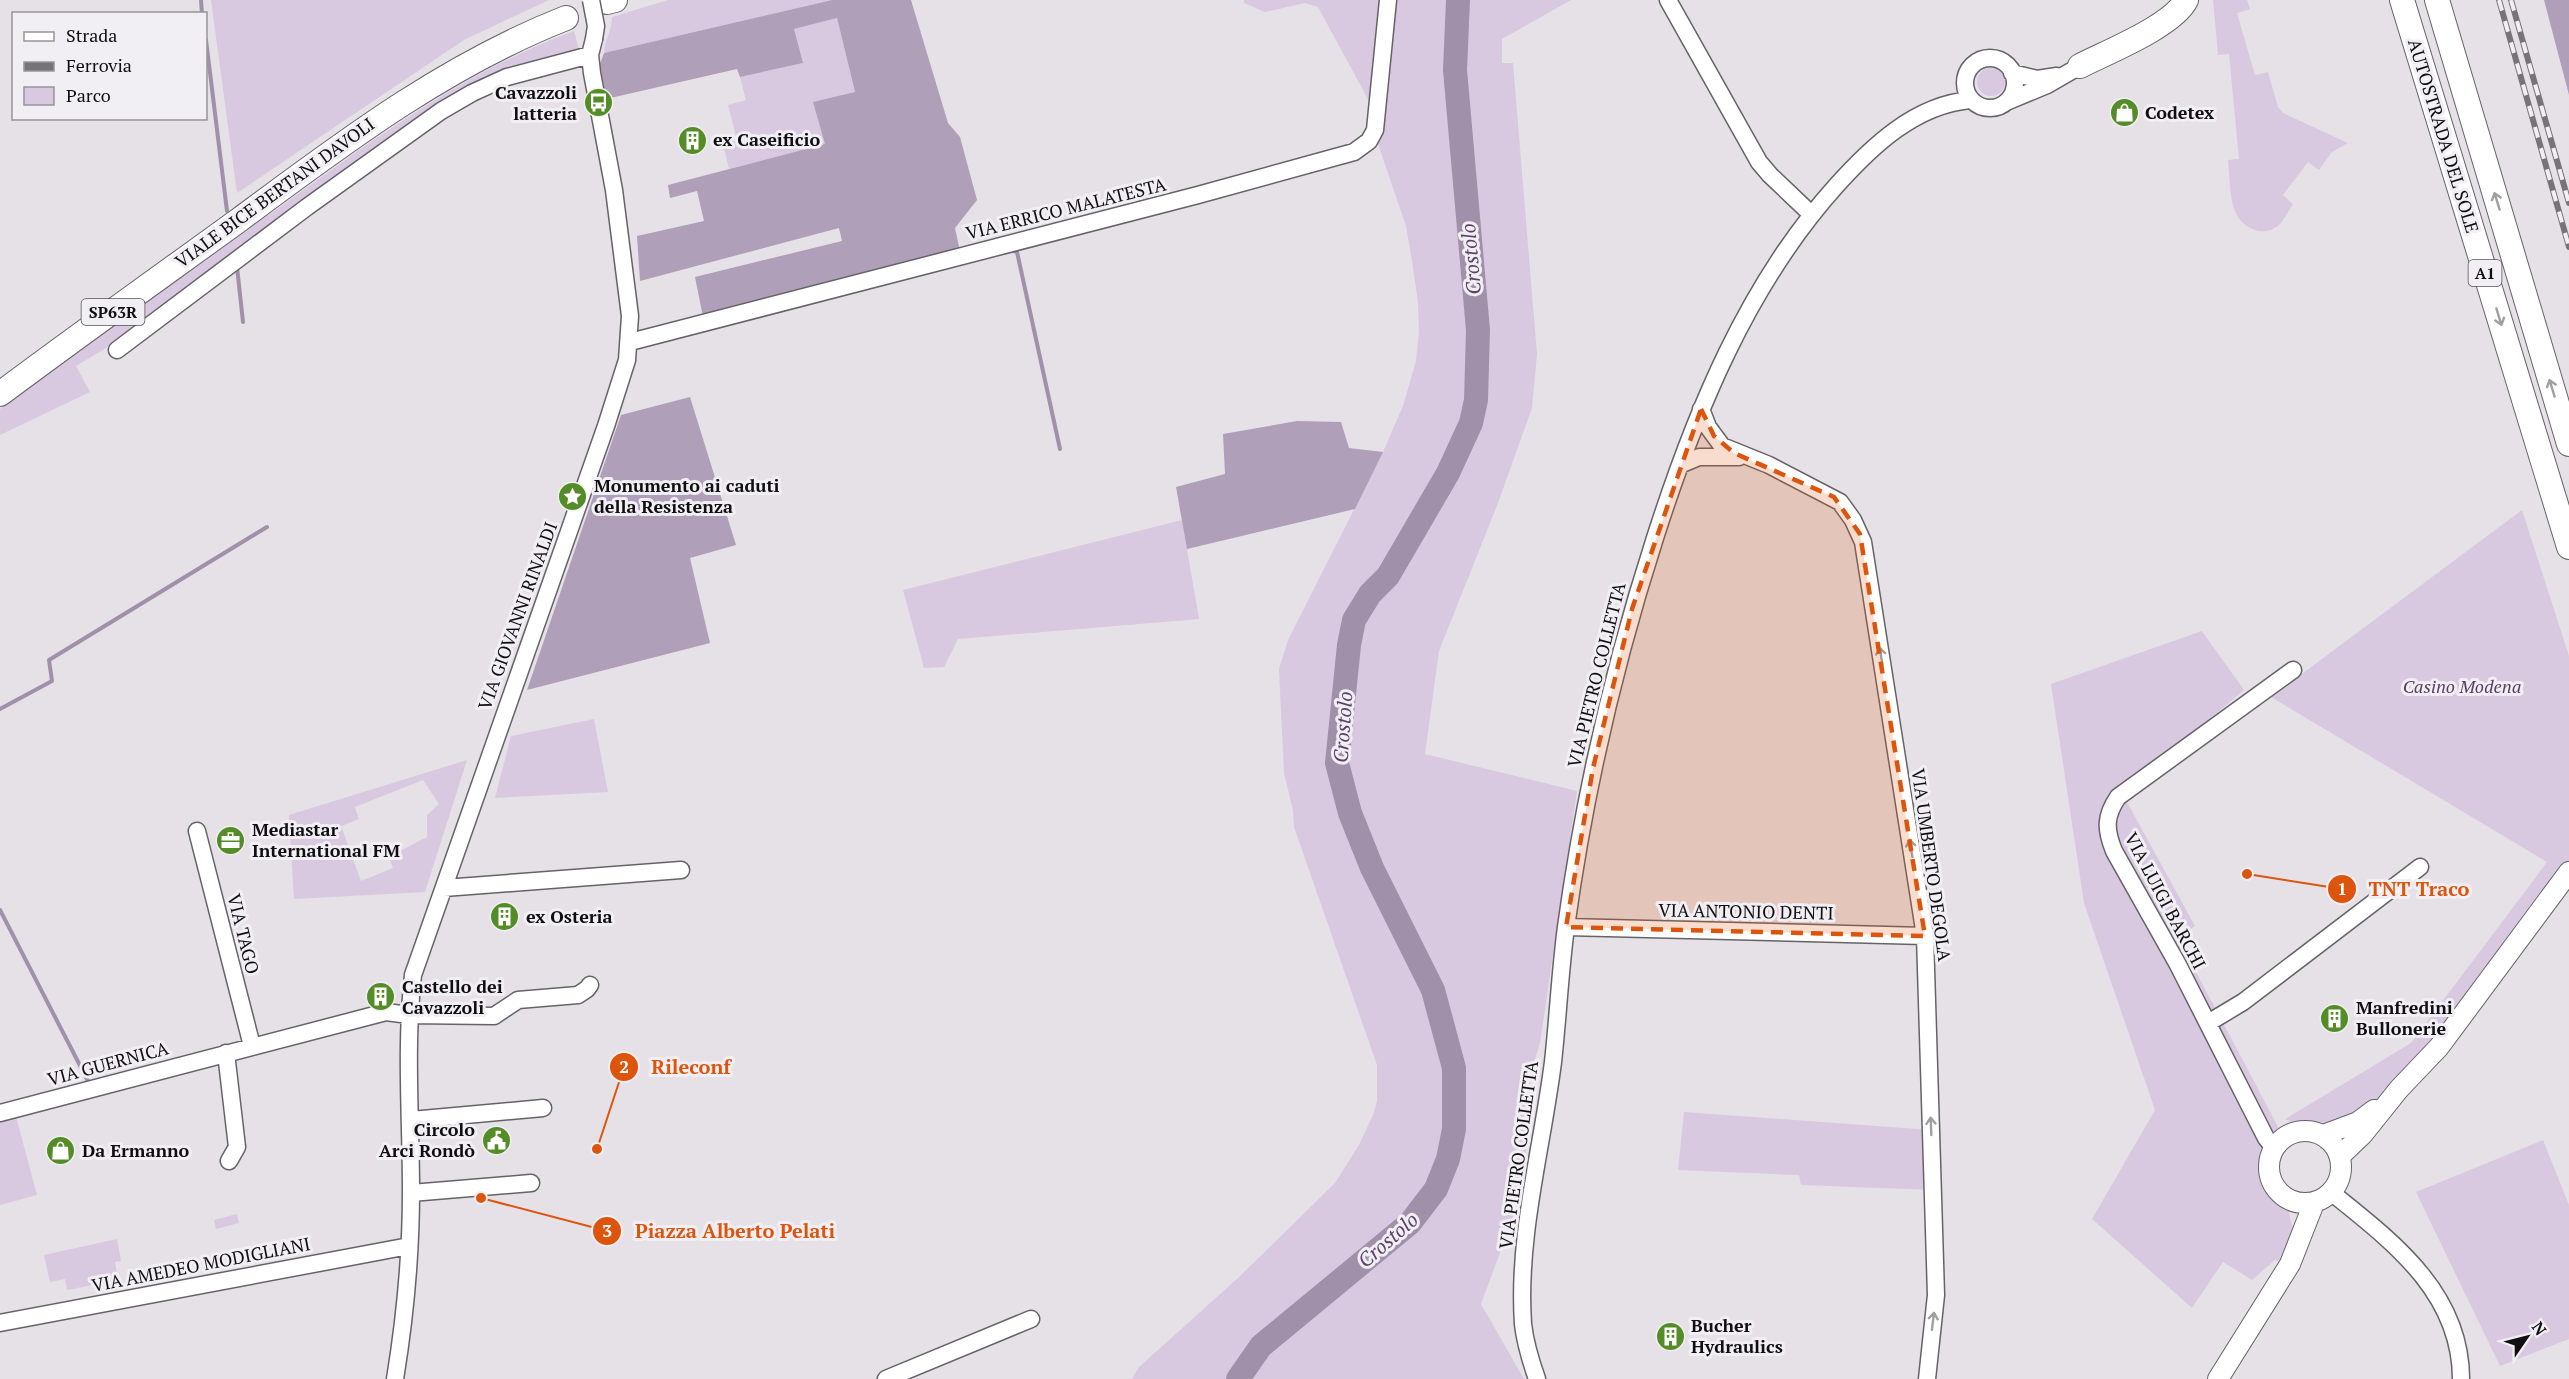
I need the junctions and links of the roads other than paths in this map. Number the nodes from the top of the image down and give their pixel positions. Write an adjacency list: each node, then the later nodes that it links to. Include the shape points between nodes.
1 (1388, 0): 14 (street, VIA ERRICO MALATESTA, via 1377,119 1369,141 1354,152)
2 (1668, 0): 13 (street, via 1754,154)
3 (2186, 0): 9 (highway, via 2168,20)
4 (2402, 0): 21 (highway, AUTOSTRADA DEL SOLE / A1, one-way to 21)
5 (2437, 0): 18 (highway, AUTOSTRADA DEL SOLE / A1, one-way to 5)
6 (603, 1): 8 (street, VIA GIOVANNI RINALDI, bridge)
7 (566, 18): 16 (highway, VIALE BICE BERTANI DAVOLI / SP63R, via 502,46 420,91 329,152)
8 (596, 43): 14 (street, VIA GIOVANNI RINALDI, via 592,73 614,190 628,290); 15 (street, via 499,80 428,119)
9 (2080, 66): 10 (street, via 2046,78); 12 (street, via 2048,85)
10 (2012, 73): 11 (street, via 2000,60 1983,59 1969,69); 12 (street, via 2014,88)
11 (1968, 92): 12 (street, via 1982,107); 13 (street, VIA PIETRO COLLETTA, via 1897,129 1870,151)
12 (2006, 102)
13 (1811, 214): 17 (street, VIA PIETRO COLLETTA, via 1760,290)
14 (630, 342): 27 (street, VIA GIOVANNI RINALDI, via 606,426)
15 (117, 350)
16 (0, 394)
17 (1701, 409): 19 (street, VIA UMBERTO DEGOLA, via 1722,446); 20 (street, VIA PIETRO COLLETTA)
18 (2569, 444)
19 (1749, 459): 20 (street, VIA UMBERTO DEGOLA, via 1699,457); 29 (street, VIA UMBERTO DEGOLA, one-way to 19, via 1860,534 1850,513 1834,497)
20 (1680, 465): 28 (street, VIA PIETRO COLLETTA, via 1629,620 1593,768)
21 (2569, 547)
22 (2293, 670): 32 (street, VIA LUIGI BARCHI, via 2118,796 2109,810 2107,833 2114,851)
23 (196, 831): 33 (street, VIA TAGO)
24 (2420, 867): 32 (street, via 2243,1002)
25 (681, 870): 27 (street)
26 (2569, 872): 35 (main road, via 2439,1047)
27 (444, 888): 31 (street, VIA GIOVANNI RINALDI, via 413,975)
28 (1566, 927): 29 (street, VIA ANTONIO DENTI); 54 (street, VIA PIETRO COLLETTA, via 1553,1063 1522,1268 1523,1328)
29 (1925, 936): 55 (street, VIA UMBERTO DEGOLA, one-way to 29, via 1936,1295)
30 (590, 985): 31 (street, VIA GUERNICA, via 578,995 518,1000 494,1016)
31 (409, 1015): 33 (street, VIA GUERNICA, via 386,1012); 38 (street, VIA GIOVANNI RINALDI)
32 (2208, 1023): 40 (street, VIA LUIGI BARCHI)
33 (252, 1047): 34 (street, VIA GUERNICA)
34 (226, 1053): 37 (street, VIA GUERNICA); 42 (street, via 237,1147)
35 (2399, 1089): 39 (main road, via 2358,1122); 41 (main road)
36 (543, 1108): 38 (street)
37 (0, 1113)
38 (411, 1120): 44 (street, VIA GIOVANNI RINALDI)
39 (2324, 1135): 40 (main road, via 2296,1132); 41 (main road)
40 (2274, 1148): 46 (main road, via 2268,1166 2272,1184)
41 (2340, 1156): 45 (main road, via 2342,1167)
42 (229, 1161)
43 (531, 1183): 44 (street)
44 (411, 1193): 49 (street, VIA GIOVANNI RINALDI)
45 (2332, 1193): 47 (main road); 57 (street, via 2394,1243 2434,1291 2461,1357)
46 (2285, 1198): 47 (main road); 48 (main road)
47 (2314, 1203): 48 (main road)
48 (2297, 1244): 56 (main road, via 2290,1264)
49 (409, 1246): 51 (street, VIA AMEDEO MODIGLIANI); 52 (street, VIA GIOVANNI RINALDI)
50 (1031, 1319): 53 (street)
51 (0, 1323)
52 (395, 1379)
53 (886, 1379)
54 (1537, 1379)
55 (1927, 1379)
56 (2218, 1379)
57 (2461, 1379)

